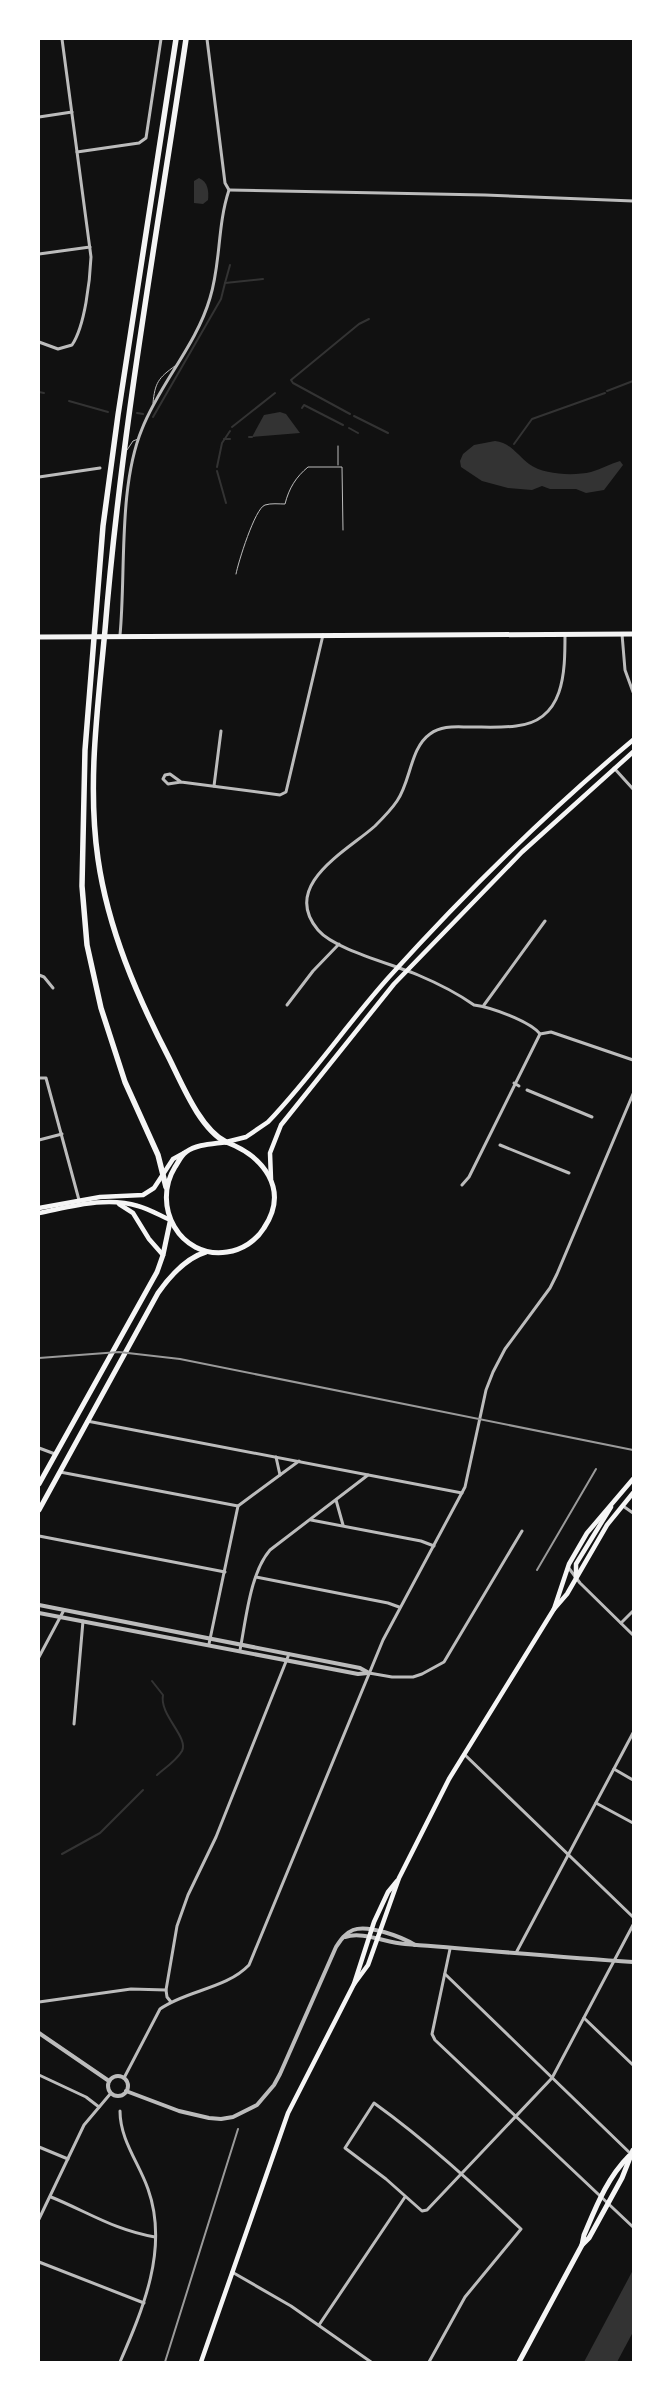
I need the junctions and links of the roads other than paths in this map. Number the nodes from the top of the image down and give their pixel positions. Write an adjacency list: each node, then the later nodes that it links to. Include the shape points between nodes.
1 (62, 39): 6 (street)
2 (161, 39): 8 (street, via 146,138 138,143)
3 (176, 39): 62 (highway, via 104,526 85,750 82,886 87,945 104,1022 125,1082)
4 (186, 39): 18 (highway)
5 (207, 39): 9 (street, via 224,174)
6 (72, 112): 7 (street); 8 (street)
7 (39, 117)
8 (77, 152): 11 (street)
9 (229, 190): 10 (street); 14 (street, via 222,211 207,307)
10 (633, 201)
11 (90, 248): 12 (street); 13 (street, via 90,279 74,341 62,349)
12 (39, 254)
13 (39, 342)
14 (178, 364): 15 (street); 15 (lane, via 160,376)
15 (153, 406): 16 (street)
16 (138, 439): 18 (lane, via 133,441); 27 (street, via 130,474)
17 (338, 446): 19 (lane)
18 (123, 457): 59 (highway, via 95,751 93,803 98,860 116,932 149,1018 209,1129)
19 (338, 467): 22 (lane, via 342,467); 23 (lane, via 308,467 298,475 285,504 264,505 258,510)
20 (100, 468): 21 (street)
21 (39, 477)
22 (343, 530)
23 (236, 574)
24 (565, 634): 25 (main road); 28 (main road); 40 (street, via 564,680 559,695 541,716 523,725 449,727 430,734 419,747 406,786 392,808 316,875 309,891 309,911 318,930)
25 (622, 634): 26 (main road); 30 (street, via 625,670)
26 (633, 634)
27 (120, 635): 28 (main road); 29 (main road)
28 (323, 635): 37 (street, via 286,792 280,795)
29 (39, 637)
30 (633, 692)
31 (221, 731): 37 (street)
32 (633, 740): 34 (main road)
33 (633, 752): 35 (main road)
34 (608, 762): 35 (main road); 41 (main road, via 495,866)
35 (614, 768): 38 (street); 42 (main road, via 522,852)
36 (180, 782): 36 (street, via 170,774 163,779 168,784); 37 (street)
37 (214, 786)
38 (633, 789)
39 (545, 921): 46 (street)
40 (339, 944): 41 (street); 45 (street)
41 (398, 967): 42 (street); 59 (main road, via 268,1122 251,1134)
42 (407, 971): 46 (street, via 474,1004); 64 (main road, via 281,1124 270,1153)
43 (39, 975): 44 (street)
44 (53, 988)
45 (287, 1005)
46 (484, 1005): 47 (street, via 532,1025)
47 (540, 1034): 48 (street, via 551,1032); 50 (street)
48 (633, 1060)
49 (39, 1078): 55 (street, via 46,1078)
50 (514, 1084): 51 (street); 56 (street)
51 (519, 1086)
52 (527, 1090): 54 (street)
53 (633, 1094): 84 (street, via 557,1274 498,1362 487,1389)
54 (592, 1117)
55 (62, 1134): 57 (street); 67 (street)
56 (487, 1139): 58 (street); 65 (street)
57 (39, 1140)
58 (492, 1141)
59 (226, 1142): 61 (main road, via 204,1145); 64 (main road, via 253,1155)
60 (500, 1145): 63 (street)
61 (185, 1153): 62 (main road, via 173,1159); 66 (main road, via 172,1171)
62 (164, 1173): 66 (highway); 67 (main road, via 154,1188 143,1195)
63 (569, 1174)
64 (271, 1182): 72 (main road, via 272,1212 258,1236 235,1250)
65 (462, 1185)
66 (166, 1187): 71 (main road, via 165,1202)
67 (79, 1200): 69 (main road)
68 (118, 1203): 70 (main road, via 88,1203); 71 (main road, via 138,1205); 73 (main road, via 133,1213)
69 (39, 1208)
70 (39, 1212)
71 (170, 1221): 72 (main road, via 185,1240); 73 (main road)
72 (208, 1251): 74 (main road, via 195,1256 158,1293)
73 (163, 1255): 76 (main road)
74 (87, 1421): 77 (street); 79 (main road)
75 (39, 1448): 76 (street)
76 (55, 1454): 83 (main road)
77 (276, 1457): 78 (street); 81 (street)
78 (299, 1461): 80 (street); 81 (street)
79 (59, 1472): 88 (street); 90 (main road)
80 (368, 1474): 84 (street); 87 (street)
81 (280, 1476): 88 (street)
82 (633, 1478): 86 (main road)
83 (39, 1484)
84 (462, 1493): 96 (street)
85 (633, 1493): 89 (main road)
86 (617, 1496): 97 (main road, via 587,1533); 100 (main road, via 576,1564)
87 (336, 1500): 92 (street); 93 (street)
88 (238, 1506): 98 (street)
89 (622, 1506): 91 (street); 100 (main road)
90 (39, 1510)
91 (633, 1513)
92 (311, 1520): 93 (street); 99 (street, via 270,1550)
93 (343, 1526): 96 (street)
94 (522, 1531): 117 (street, via 444,1662 413,1677)
95 (39, 1536): 98 (street)
96 (434, 1546): 102 (street)
97 (568, 1567): 100 (street); 103 (main road)
98 (224, 1572): 111 (street)
99 (256, 1576): 102 (street); 112 (street)
100 (576, 1578): 103 (main road); 109 (street)
101 (39, 1605): 104 (street)
102 (399, 1607): 117 (street)
103 (554, 1609): 120 (main road)
104 (64, 1610): 107 (street); 111 (street)
105 (633, 1611): 109 (street)
106 (39, 1612): 107 (street)
107 (60, 1616): 108 (street); 115 (street)
108 (84, 1620): 111 (street); 118 (street)
109 (621, 1623): 110 (street)
110 (633, 1635)
111 (210, 1642): 112 (street); 113 (street)
112 (241, 1645): 113 (street); 114 (street)
113 (240, 1650): 116 (street)
114 (290, 1654): 116 (street); 117 (street, via 360,1668)
115 (39, 1657)
116 (288, 1660): 117 (street, via 358,1674); 141 (street, via 216,1837 188,1895 177,1926)
117 (369, 1673): 143 (street, via 252,1960 234,1978)
118 (74, 1724)
119 (633, 1733): 121 (street)
120 (464, 1754): 125 (street); 126 (main road)
121 (614, 1769): 122 (street); 123 (street)
122 (633, 1780)
123 (596, 1803): 124 (street); 125 (street)
124 (633, 1823)
125 (568, 1854): 127 (street); 136 (street)
126 (399, 1878): 129 (main road, via 388,1892); 130 (main road)
127 (633, 1917)
128 (633, 1925): 137 (street)
129 (371, 1930): 130 (street); 131 (street, via 356,1929); 132 (main road)
130 (381, 1932): 133 (main road); 134 (street, via 404,1938)
131 (344, 1937): 132 (street); 151 (street, via 336,1947 274,2085 257,2105 233,2117 209,2118 179,2111)
132 (368, 1937): 133 (street); 140 (main road)
133 (378, 1940): 134 (street); 140 (main road, via 365,1972)
134 (415, 1945): 135 (street)
135 (450, 1949): 136 (street); 139 (street)
136 (516, 1954): 137 (street)
137 (614, 1961): 138 (street); 144 (street)
138 (633, 1962)
139 (445, 1974): 149 (street); 155 (street, via 432,2034)
140 (354, 1984): 169 (main road, via 288,2113)
141 (166, 1990): 142 (street, via 131,1989); 143 (street)
142 (39, 2002)
143 (171, 2002): 148 (street, via 160,2009)
144 (584, 2018): 146 (street); 149 (street)
145 (39, 2033): 150 (street)
146 (633, 2065)
147 (39, 2075): 153 (street)
148 (124, 2078): 150 (street, via 116,2076); 151 (street, via 128,2085)
149 (552, 2078): 155 (street); 157 (street)
150 (109, 2081): 152 (street)
151 (126, 2091): 152 (street, via 119,2096)
152 (111, 2094): 153 (street)
153 (99, 2107): 158 (street, via 84,2125)
154 (120, 2111): 166 (street, via 125,2139 149,2191)
155 (515, 2116): 159 (street); 160 (street)
156 (39, 2148): 158 (street)
157 (632, 2152): 160 (main road, via 615,2170); 163 (main road)
158 (68, 2159): 161 (street)
159 (461, 2174): 162 (street, via 427,2210 422,2211); 162 (street, via 412,2130 374,2103 345,2148); 175 (street, via 521,2229 465,2297)
160 (601, 2196): 163 (street); 167 (main road)
161 (51, 2197): 164 (street); 166 (street, via 84,2210 101,2221)
162 (405, 2197): 171 (street)
163 (608, 2203): 165 (street); 167 (main road)
164 (39, 2219)
165 (633, 2227)
166 (156, 2237): 170 (street, via 153,2268)
167 (582, 2245): 176 (main road)
168 (39, 2262): 170 (street)
169 (232, 2272): 171 (street); 173 (main road)
170 (144, 2303): 172 (street)
171 (319, 2325): 174 (street)
172 (120, 2362)
173 (201, 2362)
174 (371, 2362)
175 (429, 2362)
176 (519, 2362)

